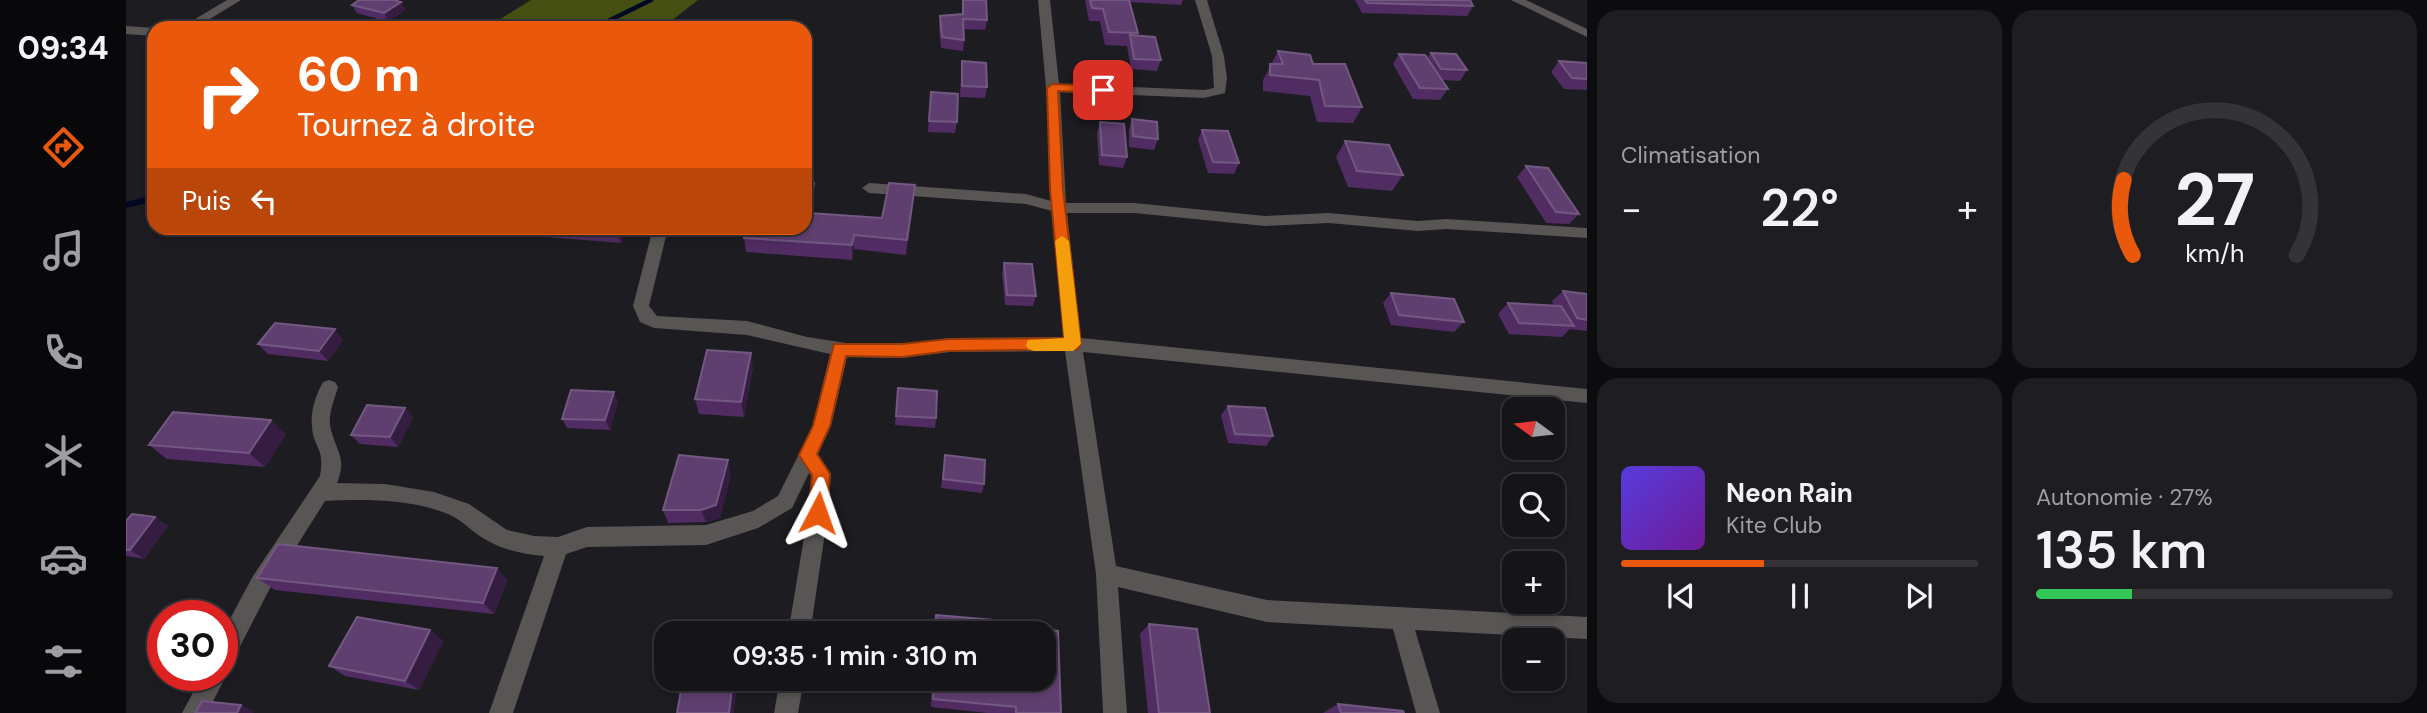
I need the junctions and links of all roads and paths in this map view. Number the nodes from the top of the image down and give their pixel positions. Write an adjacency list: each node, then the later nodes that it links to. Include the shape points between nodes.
1 (235, 0): 5 (street)
2 (1044, 0): 9 (street)
3 (1201, 0): 9 (street, via 1219,57 1220,90 1204,94)
4 (1517, 0): 8 (street)
5 (198, 21)
6 (126, 30): 7 (street)
7 (147, 32)
8 (1587, 33)
9 (1052, 88): 11 (street)
10 (869, 188): 11 (street, via 1016,198)
11 (1059, 208): 12 (street); 14 (street)
12 (1587, 233)
13 (658, 235): 15 (street, via 641,306 646,317 654,322 747,328)
14 (1073, 344): 15 (street); 17 (street); 21 (street)
15 (840, 349): 18 (street, via 822,426)
16 (329, 387): 19 (street, via 321,429 333,457 330,479)
17 (1587, 396)
18 (807, 455): 20 (street, via 785,502 758,519 706,535 587,537); 23 (street, via 821,474)
19 (320, 493): 20 (street, via 377,493 450,506 502,537 538,547); 24 (street)
20 (558, 547): 29 (street)
21 (1107, 574): 22 (street, via 1267,611); 31 (street)
22 (1401, 618): 25 (street); 32 (street)
23 (801, 621)
24 (238, 627)
25 (1587, 628)
26 (206, 691): 28 (street)
27 (790, 691): 30 (street)
28 (194, 713)
29 (501, 713)
30 (786, 713)
31 (1115, 713)
32 (1428, 713)

